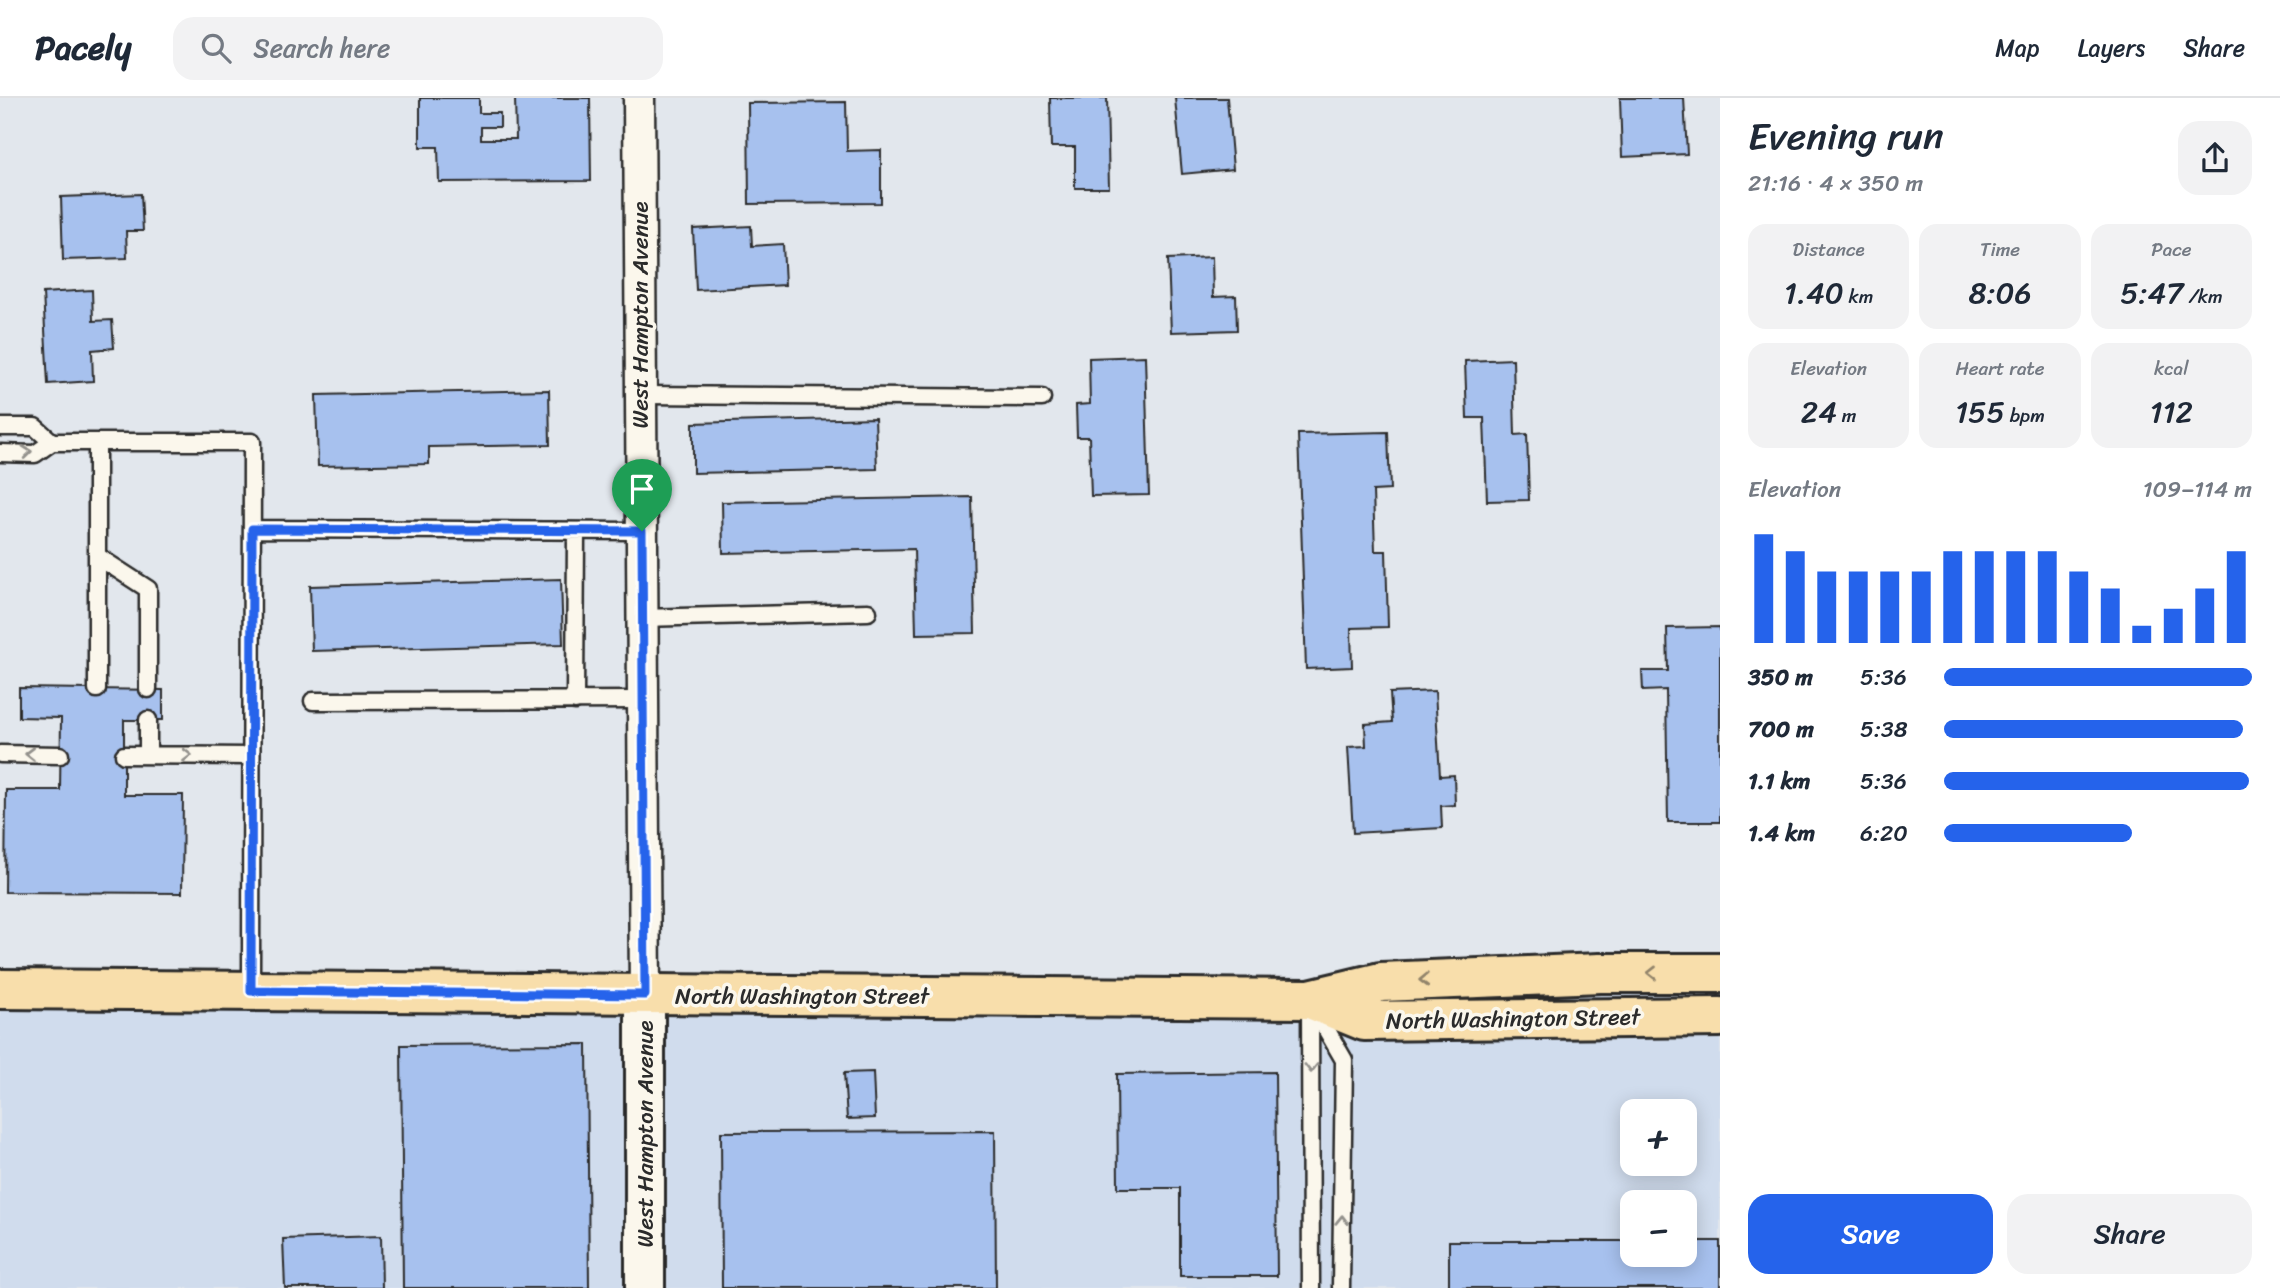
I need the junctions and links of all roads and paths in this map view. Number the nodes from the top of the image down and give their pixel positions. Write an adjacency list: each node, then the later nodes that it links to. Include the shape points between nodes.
1 (639, 98): 2 (street, West Hampton Avenue)
2 (641, 395): 3 (lane); 9 (street, West Hampton Avenue)
3 (1042, 398)
4 (0, 427): 5 (lane, via 35,427)
5 (52, 442): 6 (lane); 7 (lane, one-way to 5, via 35,454)
6 (97, 442): 8 (lane, via 252,442); 11 (lane)
7 (0, 453)
8 (252, 529): 10 (lane); 24 (lane)
9 (642, 531): 10 (lane); 13 (street, West Hampton Avenue)
10 (576, 533): 18 (lane)
11 (97, 556): 14 (lane); 15 (lane, via 148,589)
12 (868, 612): 13 (lane)
13 (642, 618): 16 (street, West Hampton Avenue)
14 (97, 689)
15 (148, 689)
16 (643, 700): 18 (lane); 28 (street, West Hampton Avenue)
17 (313, 701): 18 (lane)
18 (575, 701)
19 (148, 720): 23 (lane)
20 (0, 754): 21 (lane, one-way to 20)
21 (60, 755)
22 (124, 755): 23 (lane)
23 (148, 755): 24 (lane, one-way to 24)
24 (250, 756): 27 (lane)
25 (1720, 973): 29 (main road, North Washington Street, one-way to 29, via 1381,982)
26 (0, 989): 27 (main road, North Washington Street)
27 (251, 991): 28 (main road, North Washington Street)
28 (645, 995): 29 (main road, North Washington Street); 31 (street, West Hampton Avenue)
29 (1310, 999): 30 (main road, North Washington Street, via 1364,1021); 32 (lane, one-way to 32); 33 (lane, one-way to 29, via 1344,1060)
30 (1720, 1017)
31 (645, 1288)
32 (1311, 1288)
33 (1341, 1288)

